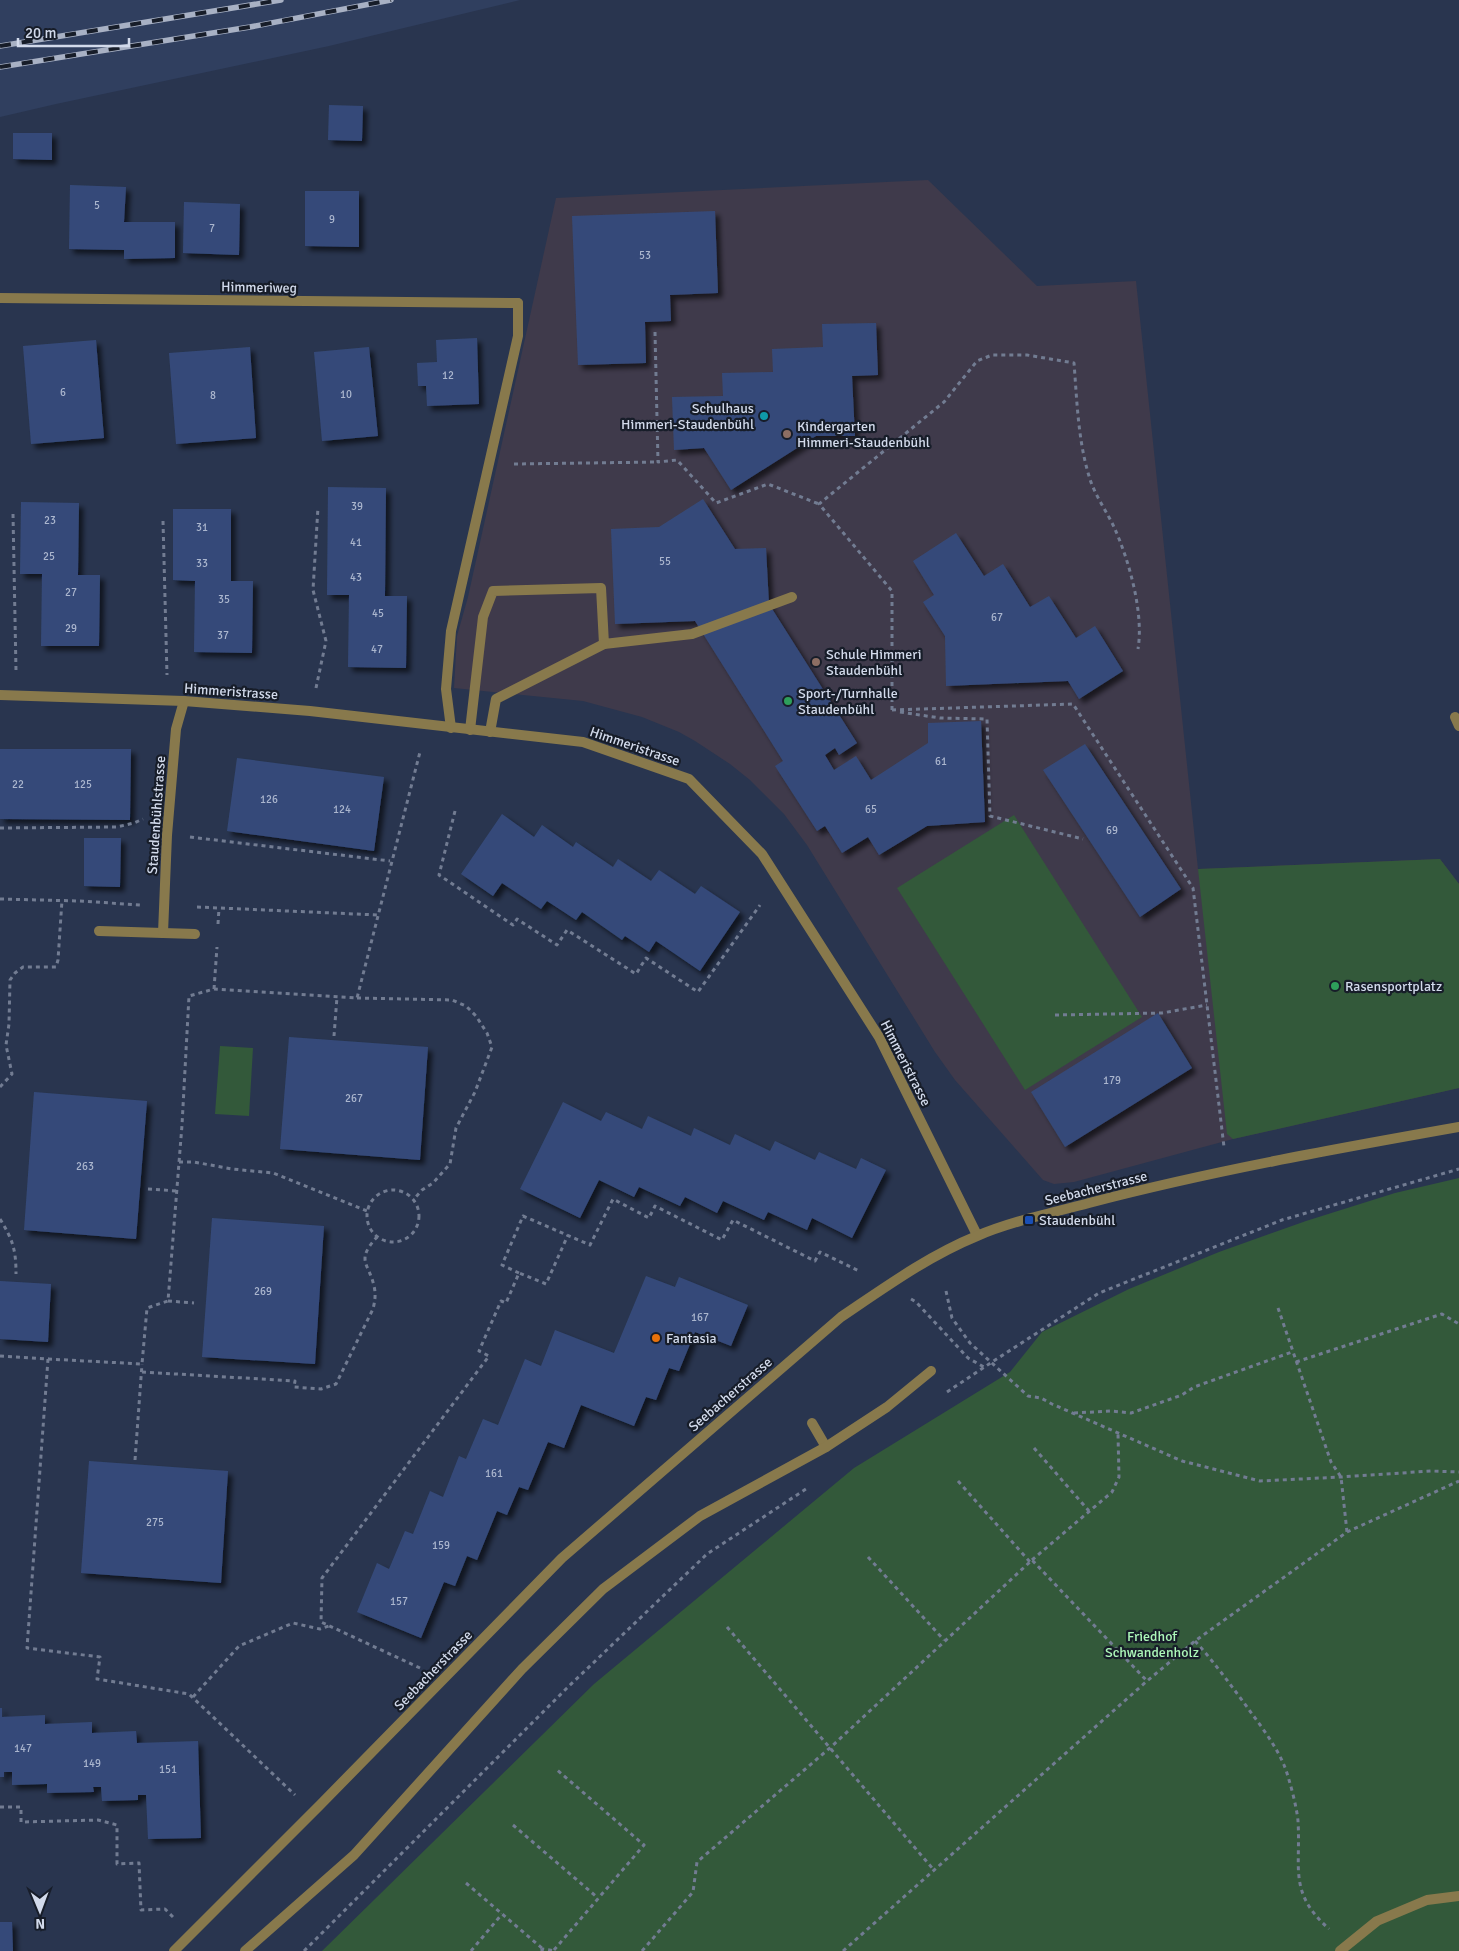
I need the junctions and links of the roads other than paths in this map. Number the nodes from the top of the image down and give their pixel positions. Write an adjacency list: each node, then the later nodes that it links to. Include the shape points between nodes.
1 (0, 298): 6 (street, Himmeriweg, via 518,303 518,336 451,631 446,689)
2 (792, 597): 3 (street, via 692,634)
3 (604, 644): 7 (street, via 601,588 493,591 483,617); 8 (street, via 496,699)
4 (0, 695): 5 (street, Himmeristrasse)
5 (184, 700): 6 (street, Himmeristrasse); 10 (street, Staudenbühlstrasse, via 176,729 166,835)
6 (451, 728): 7 (street, Himmeristrasse)
7 (470, 730): 8 (street, Himmeristrasse)
8 (490, 732): 13 (street, Himmeristrasse, via 583,742 689,779 762,854 879,1038)
9 (99, 931): 10 (street)
10 (163, 933): 11 (street)
11 (195, 934)
12 (1459, 1127): 13 (street, Seebacherstrasse, via 1286,1158 1118,1196)
13 (977, 1235): 19 (street, Seebacherstrasse, via 933,1258 841,1317 562,1558)
14 (931, 1371): 16 (street, via 887,1407)
15 (812, 1424): 16 (street)
16 (826, 1447): 20 (street, via 700,1516 603,1589 522,1669 354,1855)
17 (1459, 1896): 18 (street, via 1427,1900 1378,1921)
18 (1343, 1948)
19 (174, 1951)
20 (245, 1951)

